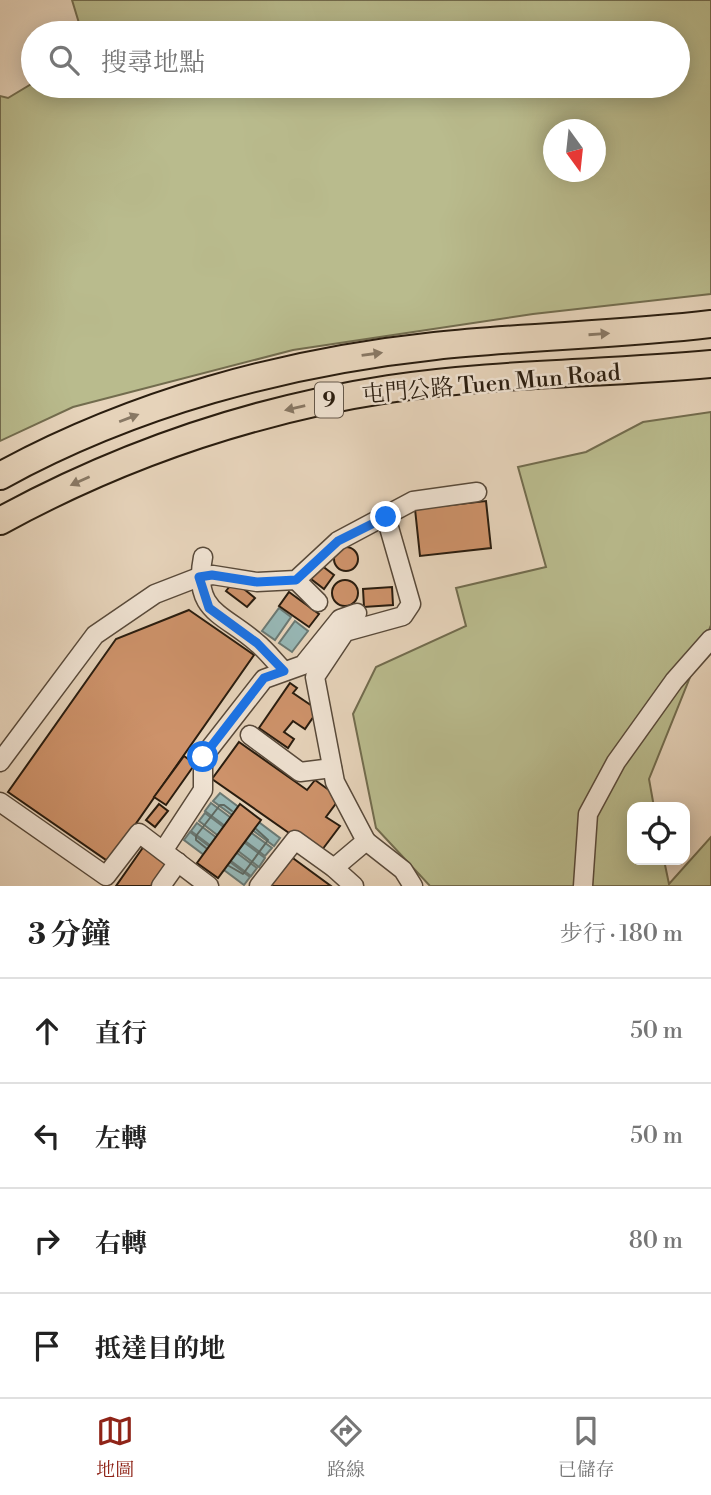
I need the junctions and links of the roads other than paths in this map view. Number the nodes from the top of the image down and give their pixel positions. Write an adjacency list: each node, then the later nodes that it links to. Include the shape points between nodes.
1 (711, 324): 3 (highway, 屯門公路 Tuen Mun Road / 9, one-way to 1, via 142,413 301,366 438,346)
2 (711, 364): 6 (highway, 屯門公路 Tuen Mun Road / 9, one-way to 6, via 417,386 292,408 140,456)
3 (0, 476)
4 (477, 492): 5 (street, via 413,501)
5 (386, 517): 9 (street, via 338,541); 16 (street, via 411,604 403,616 345,632 315,677)
6 (0, 521)
7 (203, 557): 8 (street)
8 (199, 577): 9 (street); 13 (street, via 209,608 257,643); 15 (street, via 155,594 95,635)
9 (296, 580): 10 (street)
10 (318, 602)
11 (357, 613): 13 (street, via 340,619 303,664)
12 (711, 639): 28 (street, via 674,681 616,762 588,814)
13 (284, 671): 19 (street, via 264,678 203,757 203,790)
14 (250, 736): 16 (street, via 300,772)
15 (0, 762)
16 (332, 768): 18 (street)
17 (0, 802): 22 (street)
18 (366, 841): 21 (street); 27 (street, via 403,870)
19 (163, 851): 20 (street); 22 (street, via 139,833)
20 (178, 862): 23 (street); 24 (street)
21 (334, 868): 25 (street, via 295,840); 26 (street)
22 (105, 881)
23 (161, 886)
24 (209, 886)
25 (259, 886)
26 (354, 886)
27 (413, 886)
28 (583, 886)

